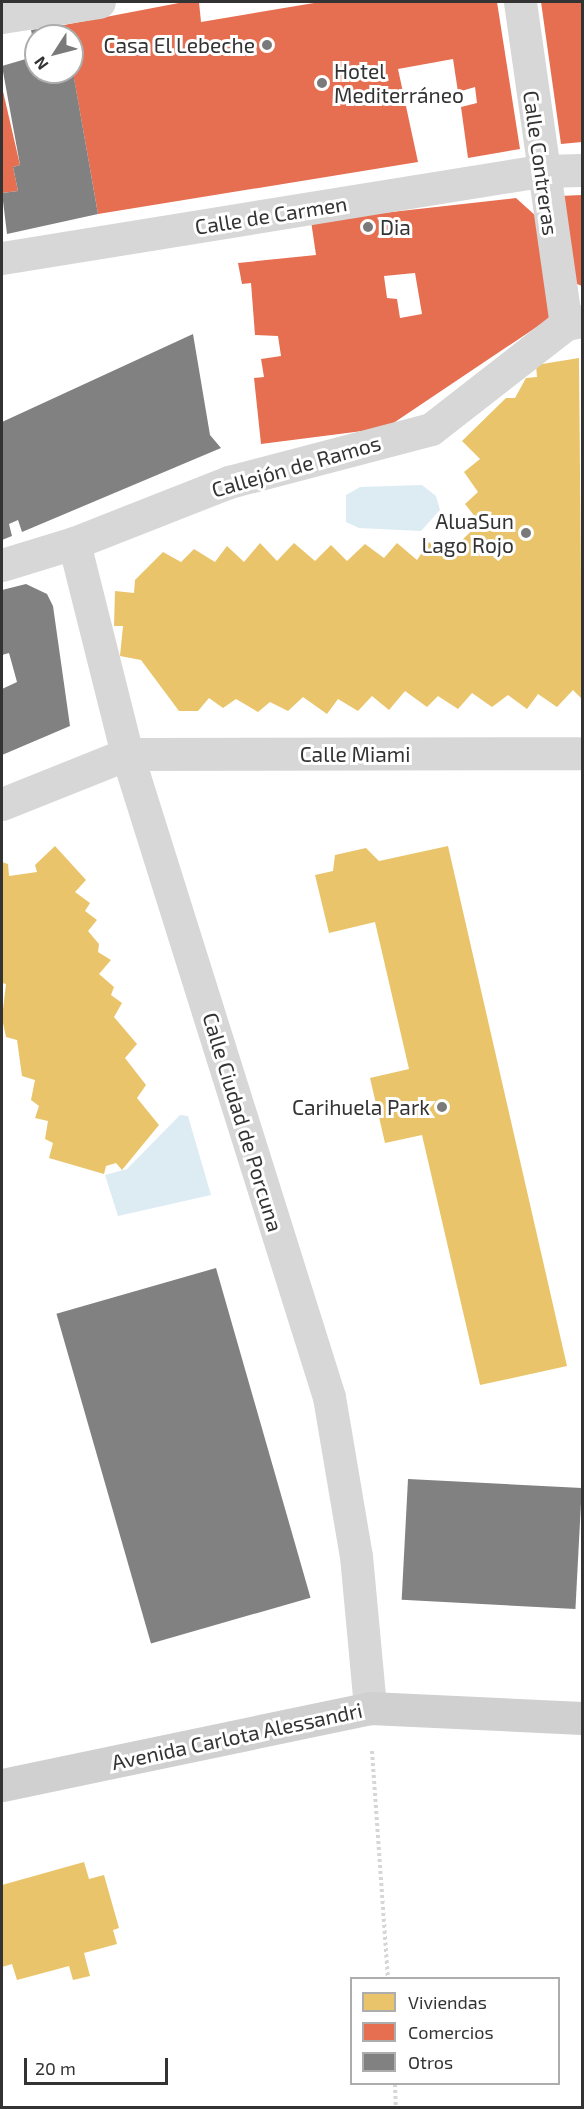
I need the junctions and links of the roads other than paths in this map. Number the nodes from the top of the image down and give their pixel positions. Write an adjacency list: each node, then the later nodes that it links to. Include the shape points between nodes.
1 (99, 2): 3 (street)
2 (520, 2): 5 (street, Calle Contreras)
3 (2, 17)
4 (582, 170): 5 (street, Calle de Carmen)
5 (540, 171): 6 (street, Calle de Carmen); 7 (street, Calle Contreras)
6 (2, 258)
7 (574, 322): 8 (street, Callejón de Ramos, via 430,429 229,482)
8 (74, 543): 9 (street, Callejón de Ramos); 11 (street, Calle Ciudad de Porcuna)
9 (2, 565)
10 (582, 753): 11 (street, Calle Miami)
11 (127, 754): 12 (street); 13 (street, Calle Ciudad de Porcuna, via 329,1397 356,1556)
12 (2, 804)
13 (370, 1708): 14 (main road, Avenida Carlota Alessandri); 15 (main road, Avenida Carlota Alessandri)
14 (582, 1718)
15 (2, 1785)

